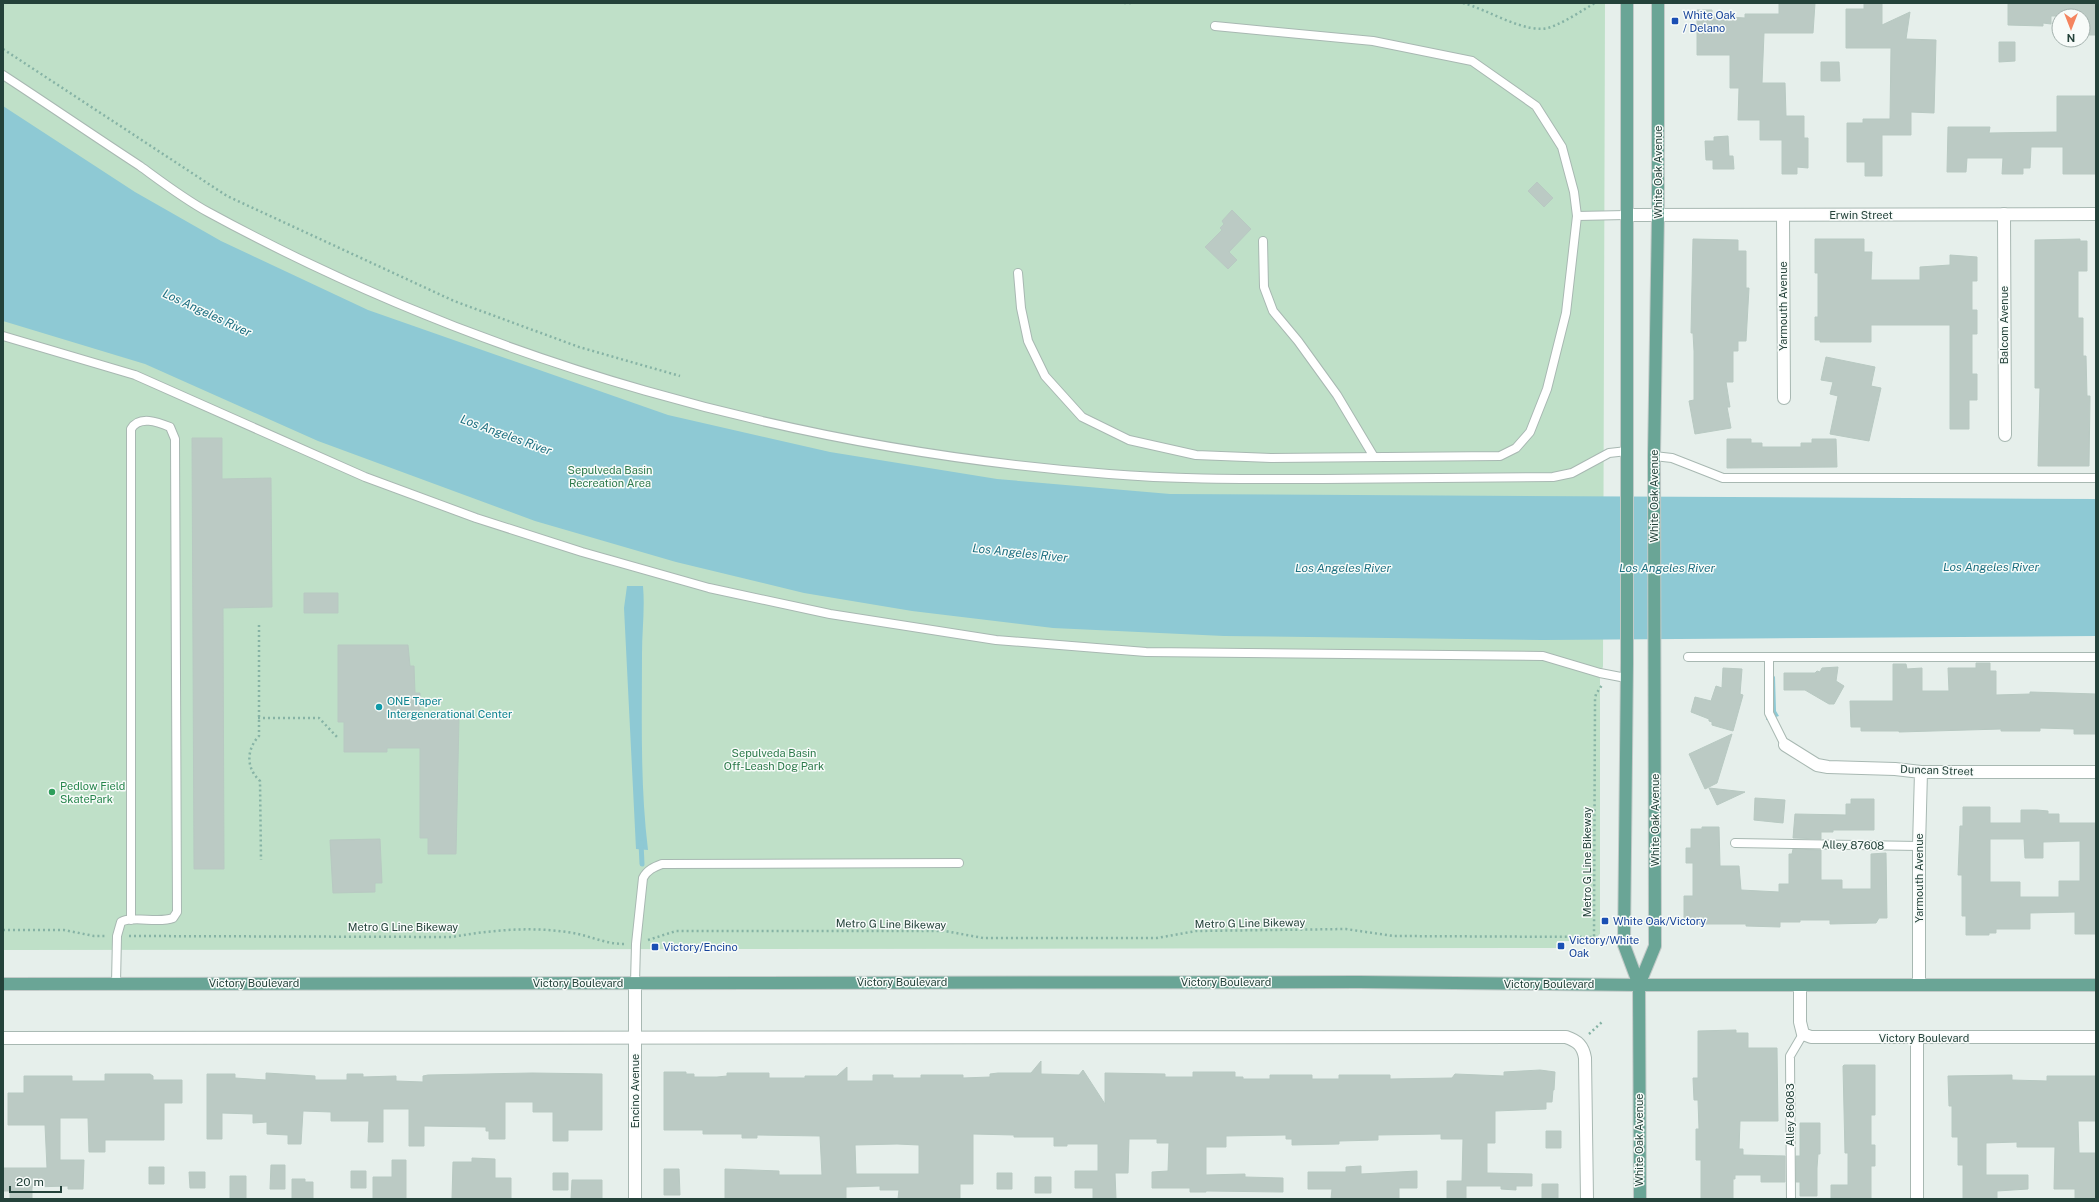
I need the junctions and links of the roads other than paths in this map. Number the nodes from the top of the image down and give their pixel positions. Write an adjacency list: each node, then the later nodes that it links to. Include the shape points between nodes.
1 (1627, 3): 7 (main road, White Oak Avenue)
2 (1658, 3): 8 (main road, White Oak Avenue)
3 (1215, 26): 10 (lane, via 1373,41 1472,61 1536,106 1562,147 1574,192)
4 (3, 75): 16 (lane, via 204,209 264,241 411,309 525,352 661,395 773,424 878,446 1004,465 1202,480 1553,477 1572,473 1609,453)
5 (2004, 214): 6 (street, Erwin Street); 9 (street, Erwin Street); 15 (street, Balcom Avenue)
6 (2096, 214)
7 (1626, 215): 8 (street, Erwin Street); 10 (lane); 16 (main road, White Oak Avenue)
8 (1658, 215): 9 (street, Erwin Street); 17 (main road, White Oak Avenue)
9 (1783, 215): 14 (street, Yarmouth Avenue)
10 (1577, 216): 18 (lane, via 1566,313 1547,389 1530,432 1516,448 1500,456)
11 (1263, 241): 18 (lane, via 1264,287 1272,311 1298,341 1337,395)
12 (1018, 273): 18 (lane, via 1021,308 1028,341 1045,376 1082,417 1129,440 1196,455 1271,458)
13 (3, 336): 23 (lane, via 135,375 365,477 476,518 582,552 709,588 823,612 996,640 1146,652 1543,656)
14 (1784, 398)
15 (2005, 435)
16 (1627, 451): 23 (main road, White Oak Avenue)
17 (1654, 456): 19 (lane, via 1672,458 1723,478); 34 (main road, White Oak Avenue, via 1655,946)
18 (1374, 457)
19 (2096, 478)
20 (1688, 657): 22 (lane)
21 (2096, 657): 22 (lane)
22 (1769, 658): 24 (lane, via 1769,713)
23 (1626, 678): 34 (main road, White Oak Avenue, via 1624,945)
24 (1785, 745): 25 (street, Duncan Street, via 1817,765)
25 (1921, 772): 26 (street, Duncan Street); 28 (street, Yarmouth Avenue)
26 (2096, 772)
27 (1735, 843): 28 (lane, Alley 87608)
28 (1919, 846): 36 (street, Yarmouth Avenue)
29 (959, 863): 31 (lane, via 662,864 649,870 643,878)
30 (131, 920): 30 (lane, via 166,921 173,918 177,912 175,439 170,427 158,422 139,421 131,429); 33 (lane, via 121,922 117,936)
31 (635, 983): 33 (main road, Victory Boulevard); 34 (main road, Victory Boulevard, via 1351,982); 39 (street, Encino Avenue)
32 (3, 984): 33 (main road, Victory Boulevard)
33 (116, 984)
34 (1639, 985): 35 (main road, Victory Boulevard); 45 (main road, White Oak Avenue)
35 (1800, 985): 36 (main road, Victory Boulevard); 38 (street, via 1800,1022)
36 (1919, 985): 37 (main road, Victory Boulevard)
37 (2096, 985)
38 (1803, 1034): 42 (street, Victory Boulevard, via 1811,1037); 46 (lane, Alley 86083, via 1790,1056)
39 (635, 1037): 41 (street); 43 (street, Encino Avenue); 44 (street, via 1566,1037 1580,1043 1585,1058)
40 (2096, 1037): 42 (street, Victory Boulevard)
41 (3, 1038)
42 (1917, 1038): 47 (street)
43 (635, 1199)
44 (1587, 1199)
45 (1640, 1199)
46 (1791, 1199)
47 (1917, 1199)

